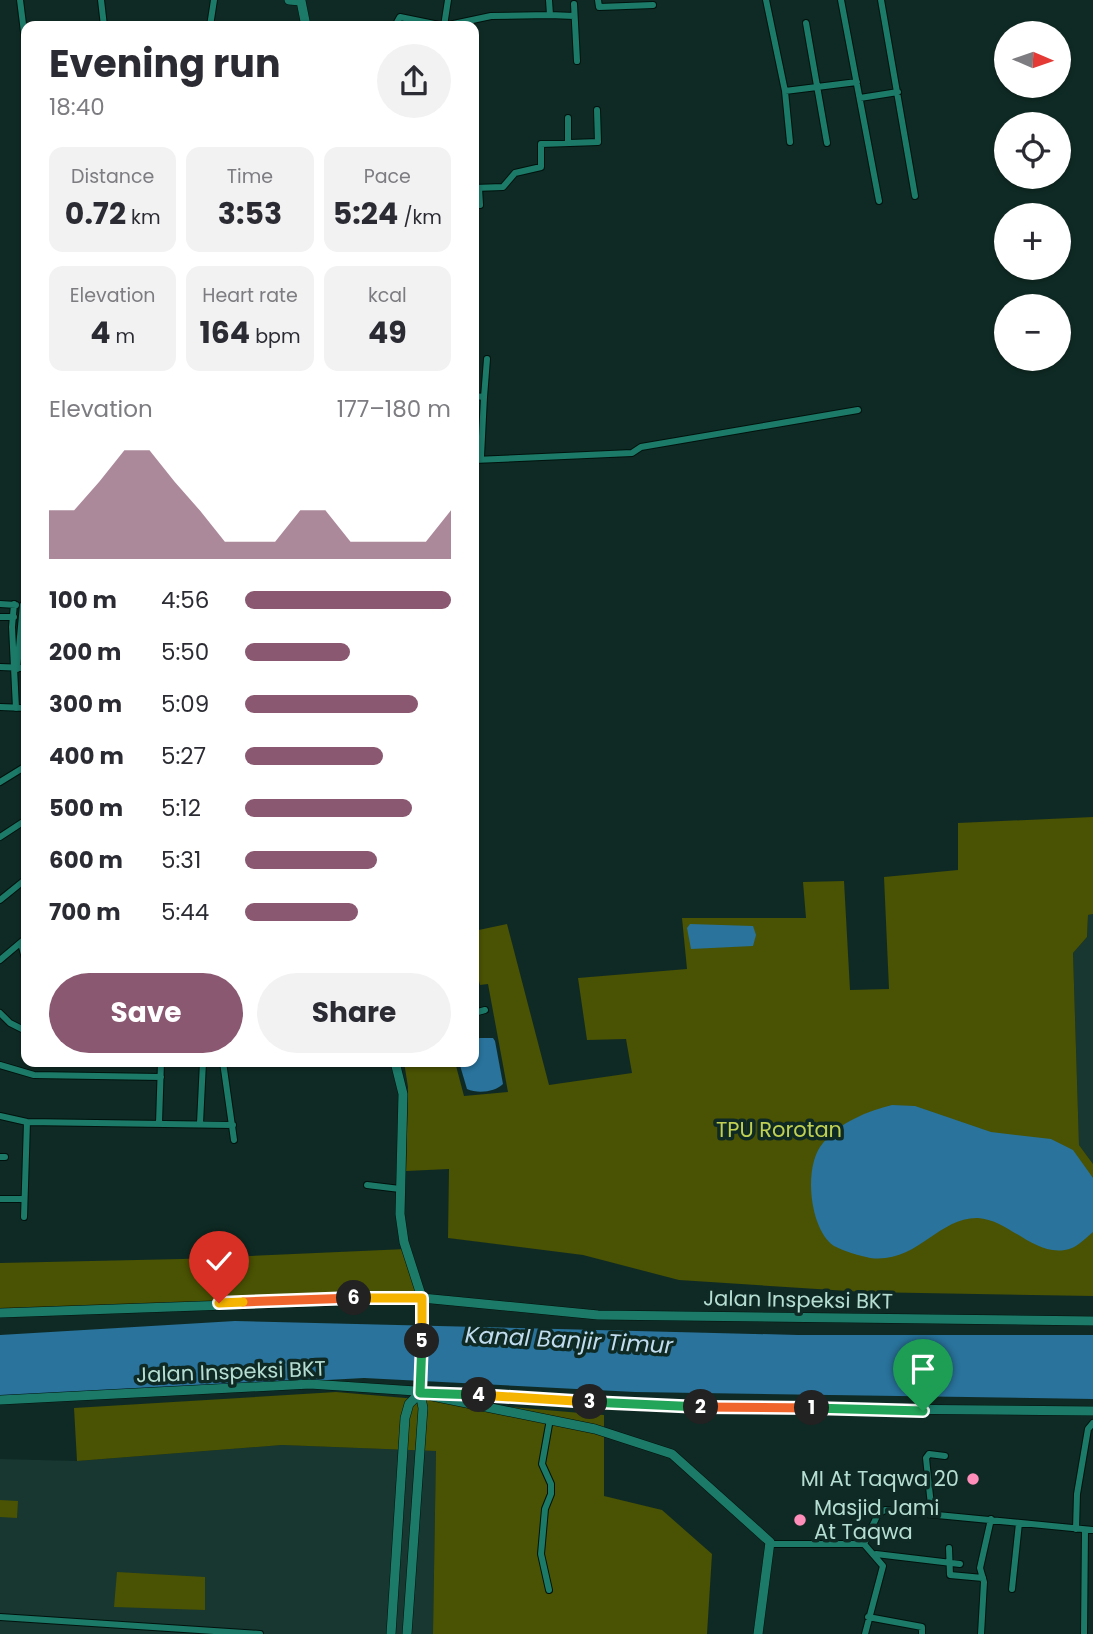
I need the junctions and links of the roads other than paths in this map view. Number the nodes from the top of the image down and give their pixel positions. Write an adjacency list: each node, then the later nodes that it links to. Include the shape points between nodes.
1 (20, 0): 16 (street)
2 (101, 0): 17 (street)
3 (214, 0): 18 (street)
4 (289, 0): 11 (street)
5 (449, 0): 22 (street)
6 (549, 0): 14 (street)
7 (598, 0): 13 (street, via 599,7)
8 (766, 0): 28 (street)
9 (841, 0): 26 (street)
10 (881, 0): 29 (street)
11 (301, 1): 19 (street)
12 (575, 4): 15 (street)
13 (653, 5)
14 (550, 15): 15 (street); 23 (street)
15 (574, 16): 25 (street)
16 (23, 21)
17 (103, 21)
18 (211, 21)
19 (305, 21)
20 (398, 21): 21 (street)
21 (416, 21)
22 (445, 21)
23 (468, 21)
24 (806, 23): 27 (street)
25 (577, 61)
26 (857, 82): 27 (street); 30 (street)
27 (817, 88): 28 (street); 35 (street)
28 (785, 91): 33 (street)
29 (898, 92): 30 (street); 37 (street)
30 (860, 98): 39 (street)
31 (597, 110): 34 (street, via 598,142)
32 (568, 118): 34 (street)
33 (790, 142)
34 (568, 143): 36 (street, via 541,144 541,167 515,173 503,187)
35 (827, 143)
36 (479, 188)
37 (915, 196)
38 (479, 199): 40 (street)
39 (879, 201)
40 (480, 205)
41 (487, 359): 43 (street)
42 (479, 396): 43 (street)
43 (484, 397): 45 (street)
44 (858, 410): 46 (street, via 641,447 632,453)
45 (481, 456)
46 (479, 460)
47 (0, 604): 48 (street)
48 (14, 604): 49 (street); 51 (street)
49 (21, 605)
50 (0, 617): 51 (street)
51 (12, 617): 52 (street); 56 (street)
52 (21, 618)
53 (21, 638): 56 (street)
54 (0, 667): 56 (street)
55 (21, 669): 56 (street)
56 (16, 670): 58 (street)
57 (0, 707): 58 (street)
58 (16, 708): 59 (street)
59 (21, 708)
60 (21, 769): 61 (street)
61 (0, 782)
62 (21, 823): 63 (street)
63 (0, 837)
64 (21, 882): 65 (street)
65 (0, 900)
66 (21, 943): 67 (street)
67 (0, 960)
68 (485, 1010): 69 (street)
69 (479, 1012)
70 (0, 1013): 71 (street)
71 (21, 1028)
72 (0, 1065): 77 (street, via 34,1075)
73 (162, 1067): 77 (street)
74 (202, 1067): 81 (street)
75 (224, 1067): 82 (street)
76 (397, 1067): 85 (street, via 403,1093)
77 (161, 1077): 80 (street)
78 (0, 1116): 79 (street)
79 (27, 1122): 80 (street); 87 (street)
80 (159, 1123): 81 (street)
81 (200, 1124): 82 (street)
82 (233, 1125): 83 (street)
83 (234, 1140)
84 (368, 1185): 85 (street)
85 (400, 1189): 89 (street, via 404,1242)
86 (0, 1199): 87 (street)
87 (24, 1199): 88 (street)
88 (24, 1217)
89 (422, 1301): 90 (street, Jalan Inspeksi BKT); 91 (street, Jalan Inspeksi BKT, via 598,1315); 92 (street)
90 (0, 1313)
91 (1093, 1321)
92 (420, 1393): 93 (street, Jalan Inspeksi BKT, via 310,1384); 94 (street, Jalan Inspeksi BKT, via 656,1406); 95 (street); 115 (street, via 409,1404 405,1419); 116 (street, via 423,1408)
93 (0, 1401)
94 (1093, 1411)
95 (549, 1423): 103 (street, via 625,1436 672,1454); 111 (street, via 542,1464 551,1494 541,1554)
96 (1093, 1423): 101 (street, via 1088,1429 1077,1494)
97 (945, 1456): 98 (street, via 929,1454 926,1458)
98 (932, 1515): 99 (street); 104 (street, via 881,1511)
99 (991, 1519): 100 (street); 109 (street, via 981,1566)
100 (1018, 1524): 101 (street); 110 (street)
101 (1076, 1529): 102 (street)
102 (1089, 1530): 121 (street)
103 (771, 1544): 104 (street); 117 (street)
104 (864, 1544): 106 (street)
105 (949, 1548): 107 (street)
106 (876, 1554): 107 (street); 113 (street, via 883,1568)
107 (948, 1563): 108 (street); 109 (street, via 950,1575)
108 (960, 1564)
109 (983, 1578): 120 (street)
110 (1012, 1589)
111 (549, 1590)
112 (0, 1617): 114 (street)
113 (868, 1617): 118 (street); 119 (street, via 922,1627)
114 (260, 1634)
115 (391, 1634)
116 (407, 1634)
117 (758, 1634)
118 (865, 1634)
119 (922, 1634)
120 (981, 1634)
121 (1083, 1634)

